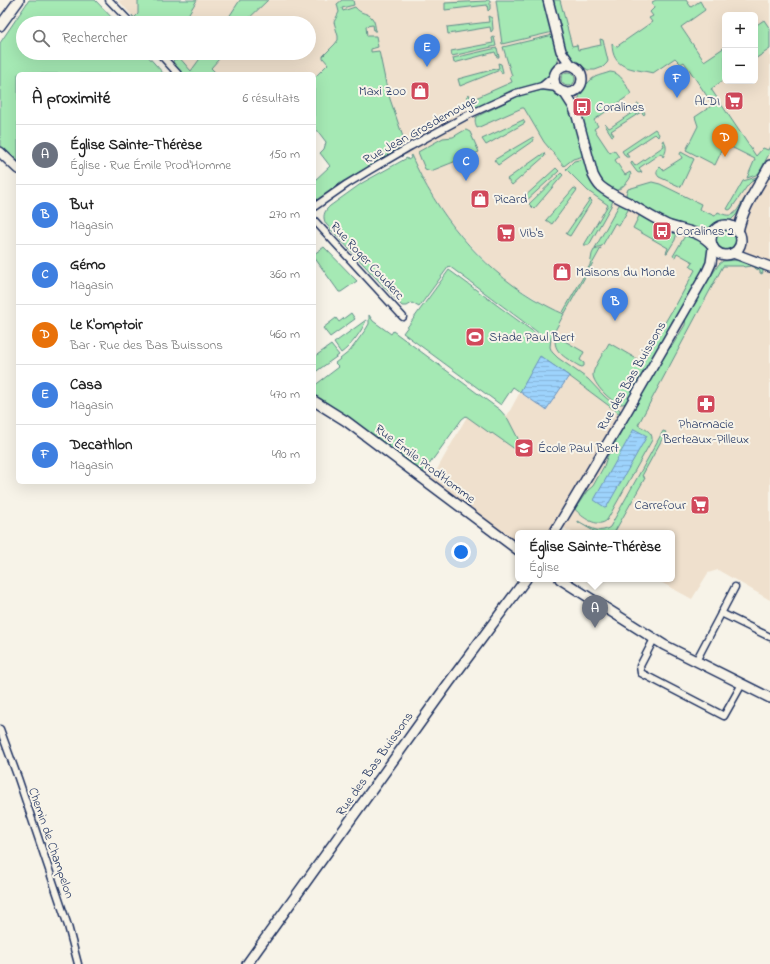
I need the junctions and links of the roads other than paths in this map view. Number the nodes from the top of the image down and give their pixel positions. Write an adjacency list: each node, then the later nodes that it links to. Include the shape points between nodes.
1 (18, 0): 5 (street)
2 (110, 0): 4 (street)
3 (548, 0): 6 (street)
4 (125, 16)
5 (0, 26)
6 (561, 51): 8 (street); 10 (street)
7 (165, 60): 9 (street)
8 (571, 66): 10 (street, via 566,65); 12 (street, via 577,68 582,77)
9 (176, 72)
10 (556, 72): 11 (street); 13 (street, via 554,80)
11 (542, 86): 13 (street); 19 (street, Rue Jean Grosdemouge, via 511,95 458,121 370,170)
12 (578, 89): 13 (street, via 572,93); 14 (street)
13 (561, 90): 14 (street)
14 (577, 116): 24 (street, via 593,175 600,186 662,222)
15 (0, 152): 17 (street)
16 (770, 165): 18 (street)
17 (16, 167)
18 (748, 204): 21 (street); 23 (street)
19 (316, 206)
20 (316, 222): 30 (street, Rue Roger Couderc)
21 (729, 226): 22 (street, via 721,226); 23 (street)
22 (714, 231): 24 (street); 26 (street)
23 (738, 232): 25 (street, via 741,238)
24 (696, 233): 26 (street)
25 (740, 245): 27 (street); 28 (street)
26 (713, 246): 27 (street, via 719,253); 29 (street, Rue des Bas Buissons)
27 (730, 254): 28 (street); 29 (street, Rue des Bas Buissons, via 718,260)
28 (770, 267)
29 (707, 272): 32 (street, Rue des Bas Buissons)
30 (404, 317)
31 (316, 402): 33 (street, Rue Émile Prod'Homme, via 352,426)
32 (556, 530)
33 (515, 548)
34 (524, 582): 45 (street, Rue des Bas Buissons, via 443,690)
35 (565, 582): 39 (street)
36 (735, 587): 37 (street)
37 (721, 613): 38 (street); 40 (street)
38 (770, 637)
39 (654, 639): 40 (street); 41 (street, via 640,666 642,672 724,716)
40 (696, 661): 41 (street)
41 (742, 684): 42 (street)
42 (770, 698)
43 (0, 730): 44 (street, Chemin de Champelon, via 68,926)
44 (78, 964)
45 (247, 964)

